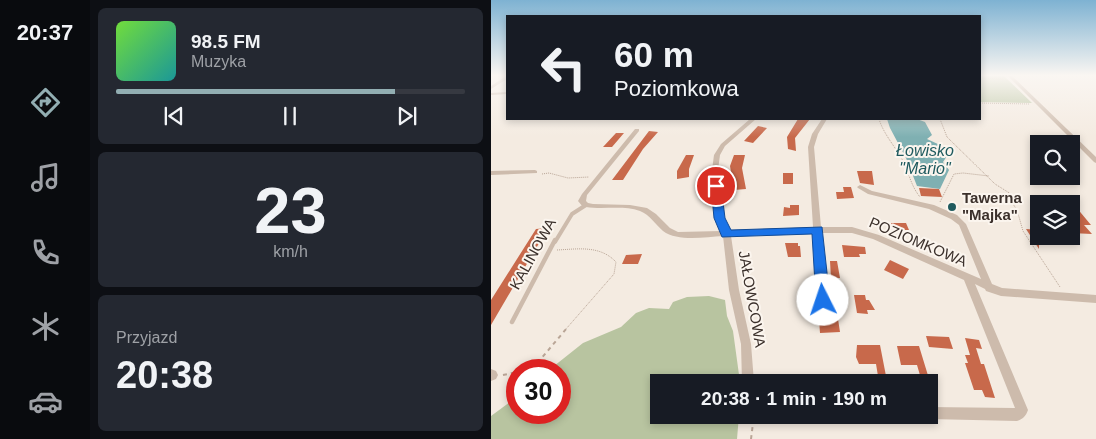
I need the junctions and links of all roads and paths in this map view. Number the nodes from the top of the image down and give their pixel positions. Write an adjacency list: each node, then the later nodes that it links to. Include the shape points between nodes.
1 (1030, 95): 3 (street)
2 (981, 103): 3 (path)
3 (1040, 105): 9 (street)
4 (752, 120): 19 (street, JAŁOWCOWA, via 731,135 717,155 719,218)
5 (824, 120): 18 (street, via 811,147)
6 (879, 120): 15 (path, via 885,137 903,160 915,192)
7 (940, 120): 13 (path, via 947,137)
8 (637, 130): 12 (street)
9 (1096, 161)
10 (535, 172): 11 (street); 12 (path, via 568,178)
11 (491, 173)
12 (600, 175): 16 (street, via 584,195 582,201)
13 (989, 176): 17 (path, via 955,174 939,205); 23 (path, via 1011,194 1009,198 1017,210 1023,231)
14 (861, 187): 17 (street, via 870,193)
15 (921, 198)
16 (587, 205): 19 (street, via 641,209 664,229 678,235); 20 (lane, KALINOWA, via 572,214)
17 (945, 212): 22 (street, via 962,224)
18 (818, 230): 19 (street, POZIOMKOWA); 21 (street, POZIOMKOWA, via 860,232); 24 (street)
19 (727, 234): 29 (street, JAŁOWCOWA, via 734,290 746,344)
20 (550, 251): 26 (lane, KALINOWA); 27 (path, via 598,250 610,254 616,262 614,274)
21 (968, 279): 22 (street, POZIOMKOWA); 31 (street, via 1022,410 1017,415)
22 (989, 288): 23 (street, POZIOMKOWA, via 1016,294)
23 (1068, 298): 25 (street, POZIOMKOWA)
24 (823, 300)
25 (1096, 300)
26 (512, 322)
27 (542, 359)
28 (506, 373): 30 (path)
29 (748, 374)
30 (492, 375)
31 (938, 413)
32 (753, 424): 33 (path)
33 (751, 439)

